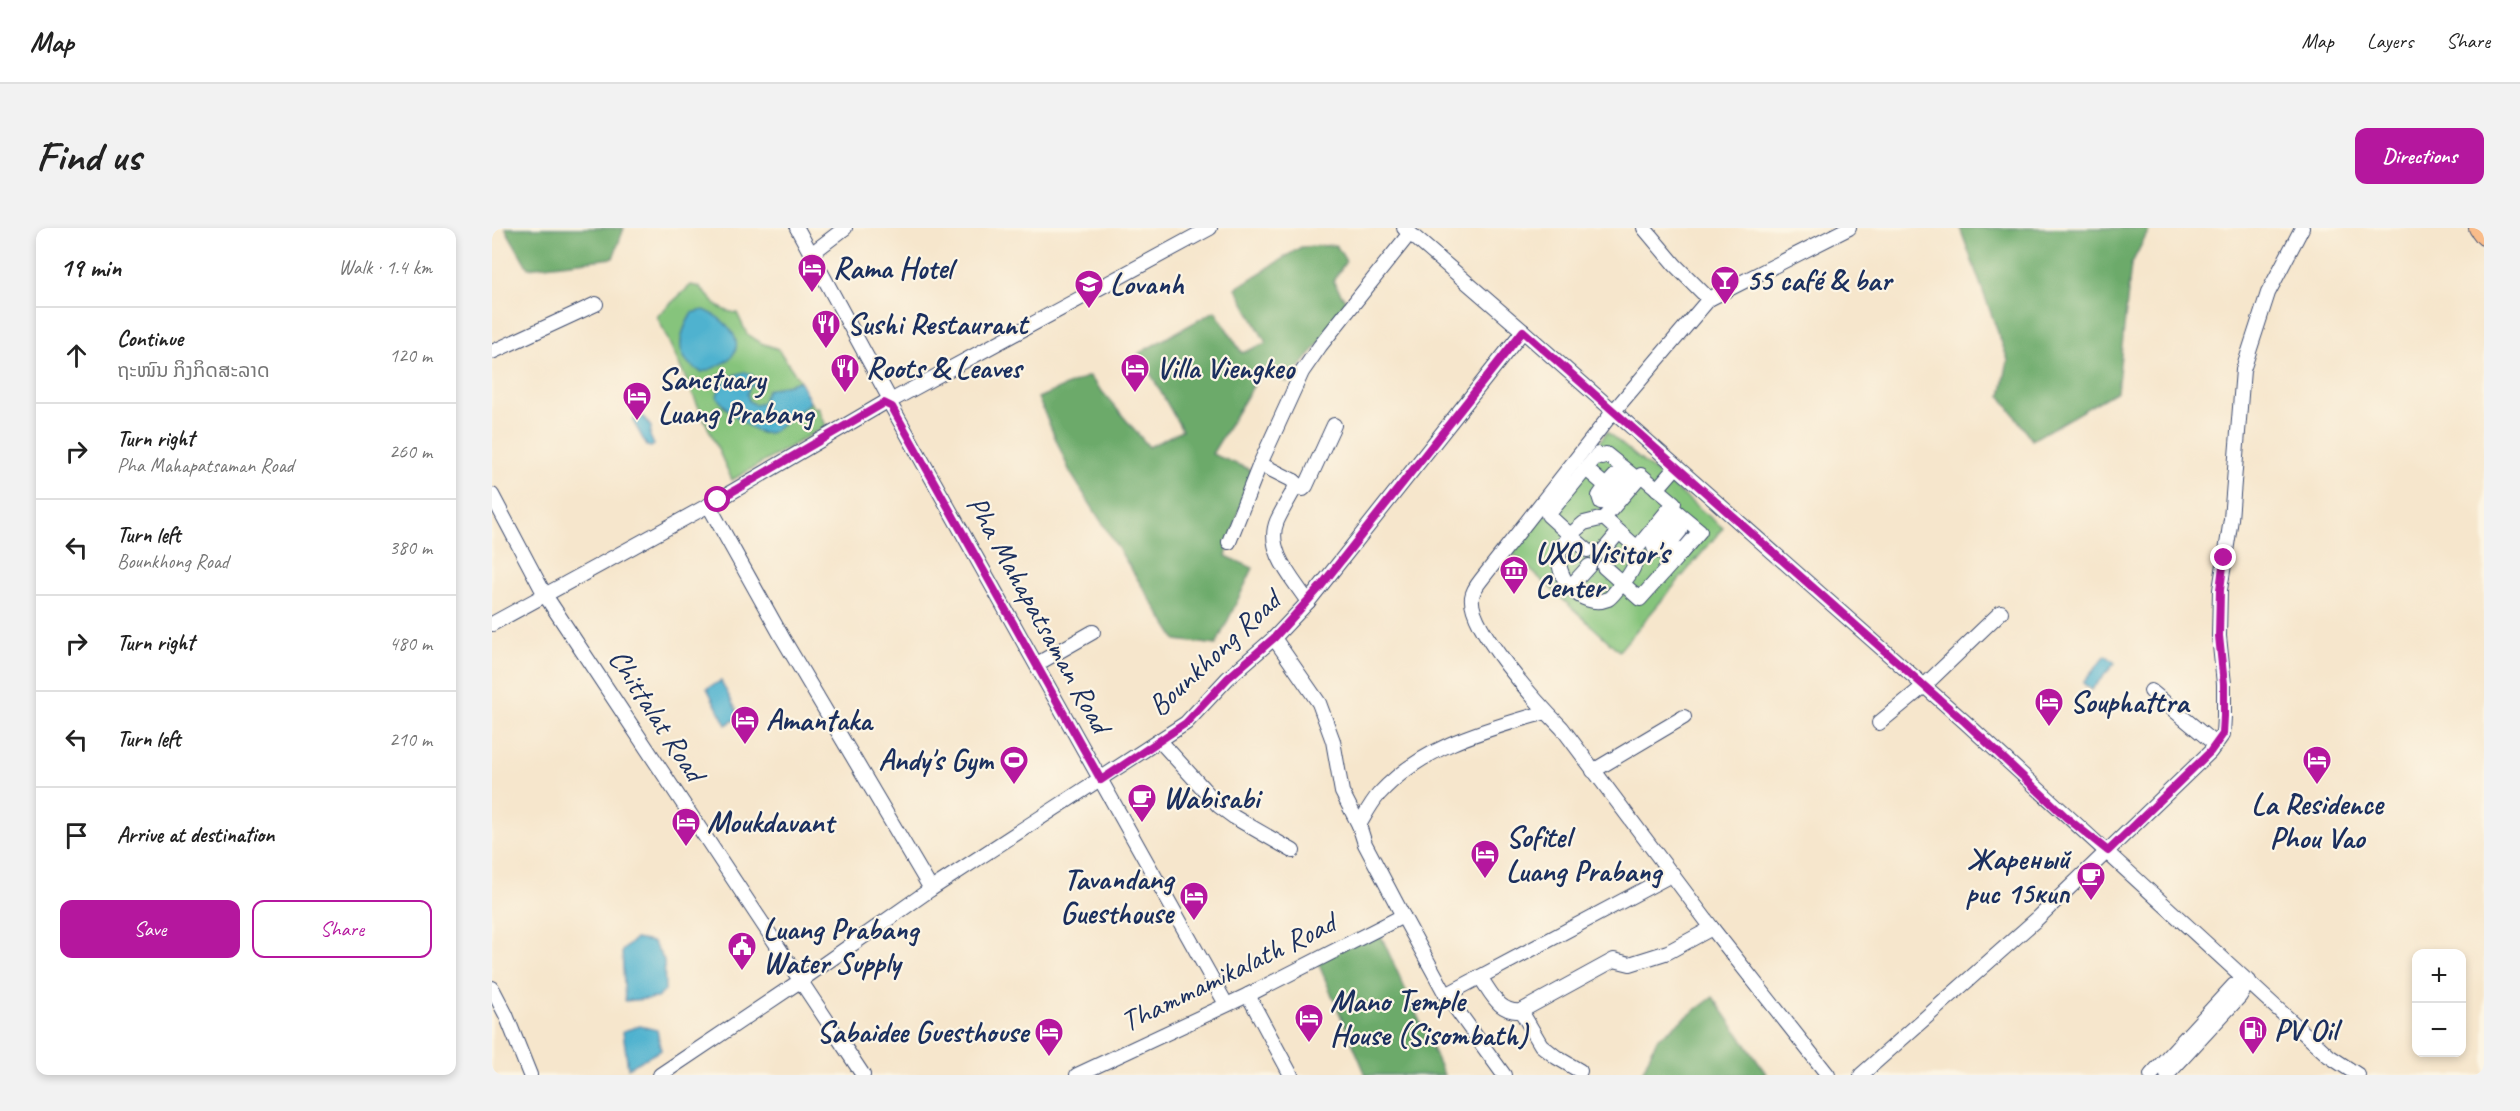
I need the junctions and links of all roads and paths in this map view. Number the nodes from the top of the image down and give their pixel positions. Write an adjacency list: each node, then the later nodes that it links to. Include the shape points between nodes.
1 (797, 228): 10 (street, Pha Mahapatsaman Road)
2 (845, 228): 10 (street)
3 (1210, 228): 15 (street)
4 (1644, 228): 11 (street)
5 (1849, 228): 11 (street)
6 (2302, 228): 54 (street, via 2268,293 2243,370 2231,519 2220,590 2224,716 2223,734)
7 (2478, 228): 9 (main road)
8 (1407, 230): 13 (street); 18 (street, via 1302,372)
9 (2484, 236)
10 (811, 254): 15 (street, Pha Mahapatsaman Road)
11 (1709, 299): 16 (street)
12 (596, 304): 14 (street)
13 (1523, 331): 16 (street); 42 (street, Bounkhong Road)
14 (492, 352)
15 (890, 401): 26 (street); 47 (street, Pha Mahapatsaman Road)
16 (1613, 412): 19 (street); 50 (street, via 1481,580 1472,598 1477,621 1508,667)
17 (1334, 425): 22 (street, via 1306,486 1300,488)
18 (1260, 464): 22 (street); 31 (street)
19 (1676, 466): 24 (street); 48 (street)
20 (1586, 469): 21 (street, via 1598,454 1602,458 1606,454); 23 (street); 30 (street, via 1548,515)
21 (1637, 479): 24 (street, via 1641,475); 28 (street)
22 (1294, 482): 42 (street, via 1295,488 1277,522 1274,540 1280,560)
23 (1606, 486)
24 (1657, 489): 27 (street, via 1674,503)
25 (492, 495): 41 (street, Chittalat Road)
26 (708, 506): 41 (street); 61 (street)
27 (1671, 507): 33 (street); 36 (street, via 1700,531)
28 (1604, 518): 29 (street); 30 (street, via 1584,523)
29 (1619, 532): 33 (street); 35 (street)
30 (1570, 535): 34 (street); 40 (street, via 1560,551 1560,571)
31 (1229, 542)
32 (1670, 543): 36 (street)
33 (1637, 548): 39 (street, via 1637,560)
34 (1587, 550)
35 (1603, 551)
36 (1681, 553): 39 (street, via 1640,599)
37 (1589, 566): 40 (street)
38 (1604, 567): 39 (street)
39 (1622, 584): 40 (street, via 1609,599 1593,601)
40 (1569, 587)
41 (545, 595): 44 (street); 65 (street, Chittalat Road)
42 (1308, 602): 46 (street, Bounkhong Road)
43 (2001, 612): 48 (street)
44 (492, 624)
45 (1093, 632): 47 (street)
46 (1274, 638): 53 (street, Bounkhong Road, via 1228,678 1186,723); 57 (street, via 1319,703 1333,741 1342,792)
47 (1037, 664): 56 (street, Pha Mahapatsaman Road)
48 (1924, 686): 52 (street); 59 (street)
49 (2151, 691): 54 (street)
50 (1546, 712): 55 (street); 57 (street, via 1462,737 1414,764 1378,795)
51 (1684, 717): 55 (street)
52 (1879, 723)
53 (1160, 741): 56 (street, Bounkhong Road); 58 (street, via 1219,806)
54 (2216, 745): 59 (street)
55 (1593, 771): 60 (street)
56 (1101, 780): 61 (street, Bounkhong Road); 70 (street, Pha Mahapatsaman Road)
57 (1359, 825): 62 (street)
58 (1293, 851)
59 (2108, 851): 66 (street); 80 (street)
60 (1673, 874): 63 (street); 64 (street)
61 (931, 889): 65 (street, Bounkhong Road)
62 (1403, 916): 68 (street, Thammamikalath Road); 69 (street)
63 (1712, 928): 71 (street, via 1668,952 1630,964 1614,960); 79 (street)
64 (1480, 977): 69 (street); 71 (street, via 1504,1008)
65 (800, 981): 74 (street, Bounkhong Road); 75 (street, Chittalat Road)
66 (2249, 981): 81 (street, via 2234,985); 82 (street, via 2240,996); 83 (street, via 2329,1056)
67 (492, 988): 73 (street)
68 (1248, 995): 70 (street, Thammamikalath Road); 77 (street)
69 (1446, 995): 78 (street)
70 (1226, 1004): 76 (street, Thammamikalath Road)
71 (1521, 1011): 72 (street, via 1540,1045)
72 (1580, 1071)
73 (530, 1075)
74 (660, 1075)
75 (863, 1075)
76 (1077, 1075)
77 (1291, 1075)
78 (1504, 1075)
79 (1828, 1075)
80 (1861, 1075)
81 (2151, 1075)
82 (2167, 1075)
83 (2358, 1075)

